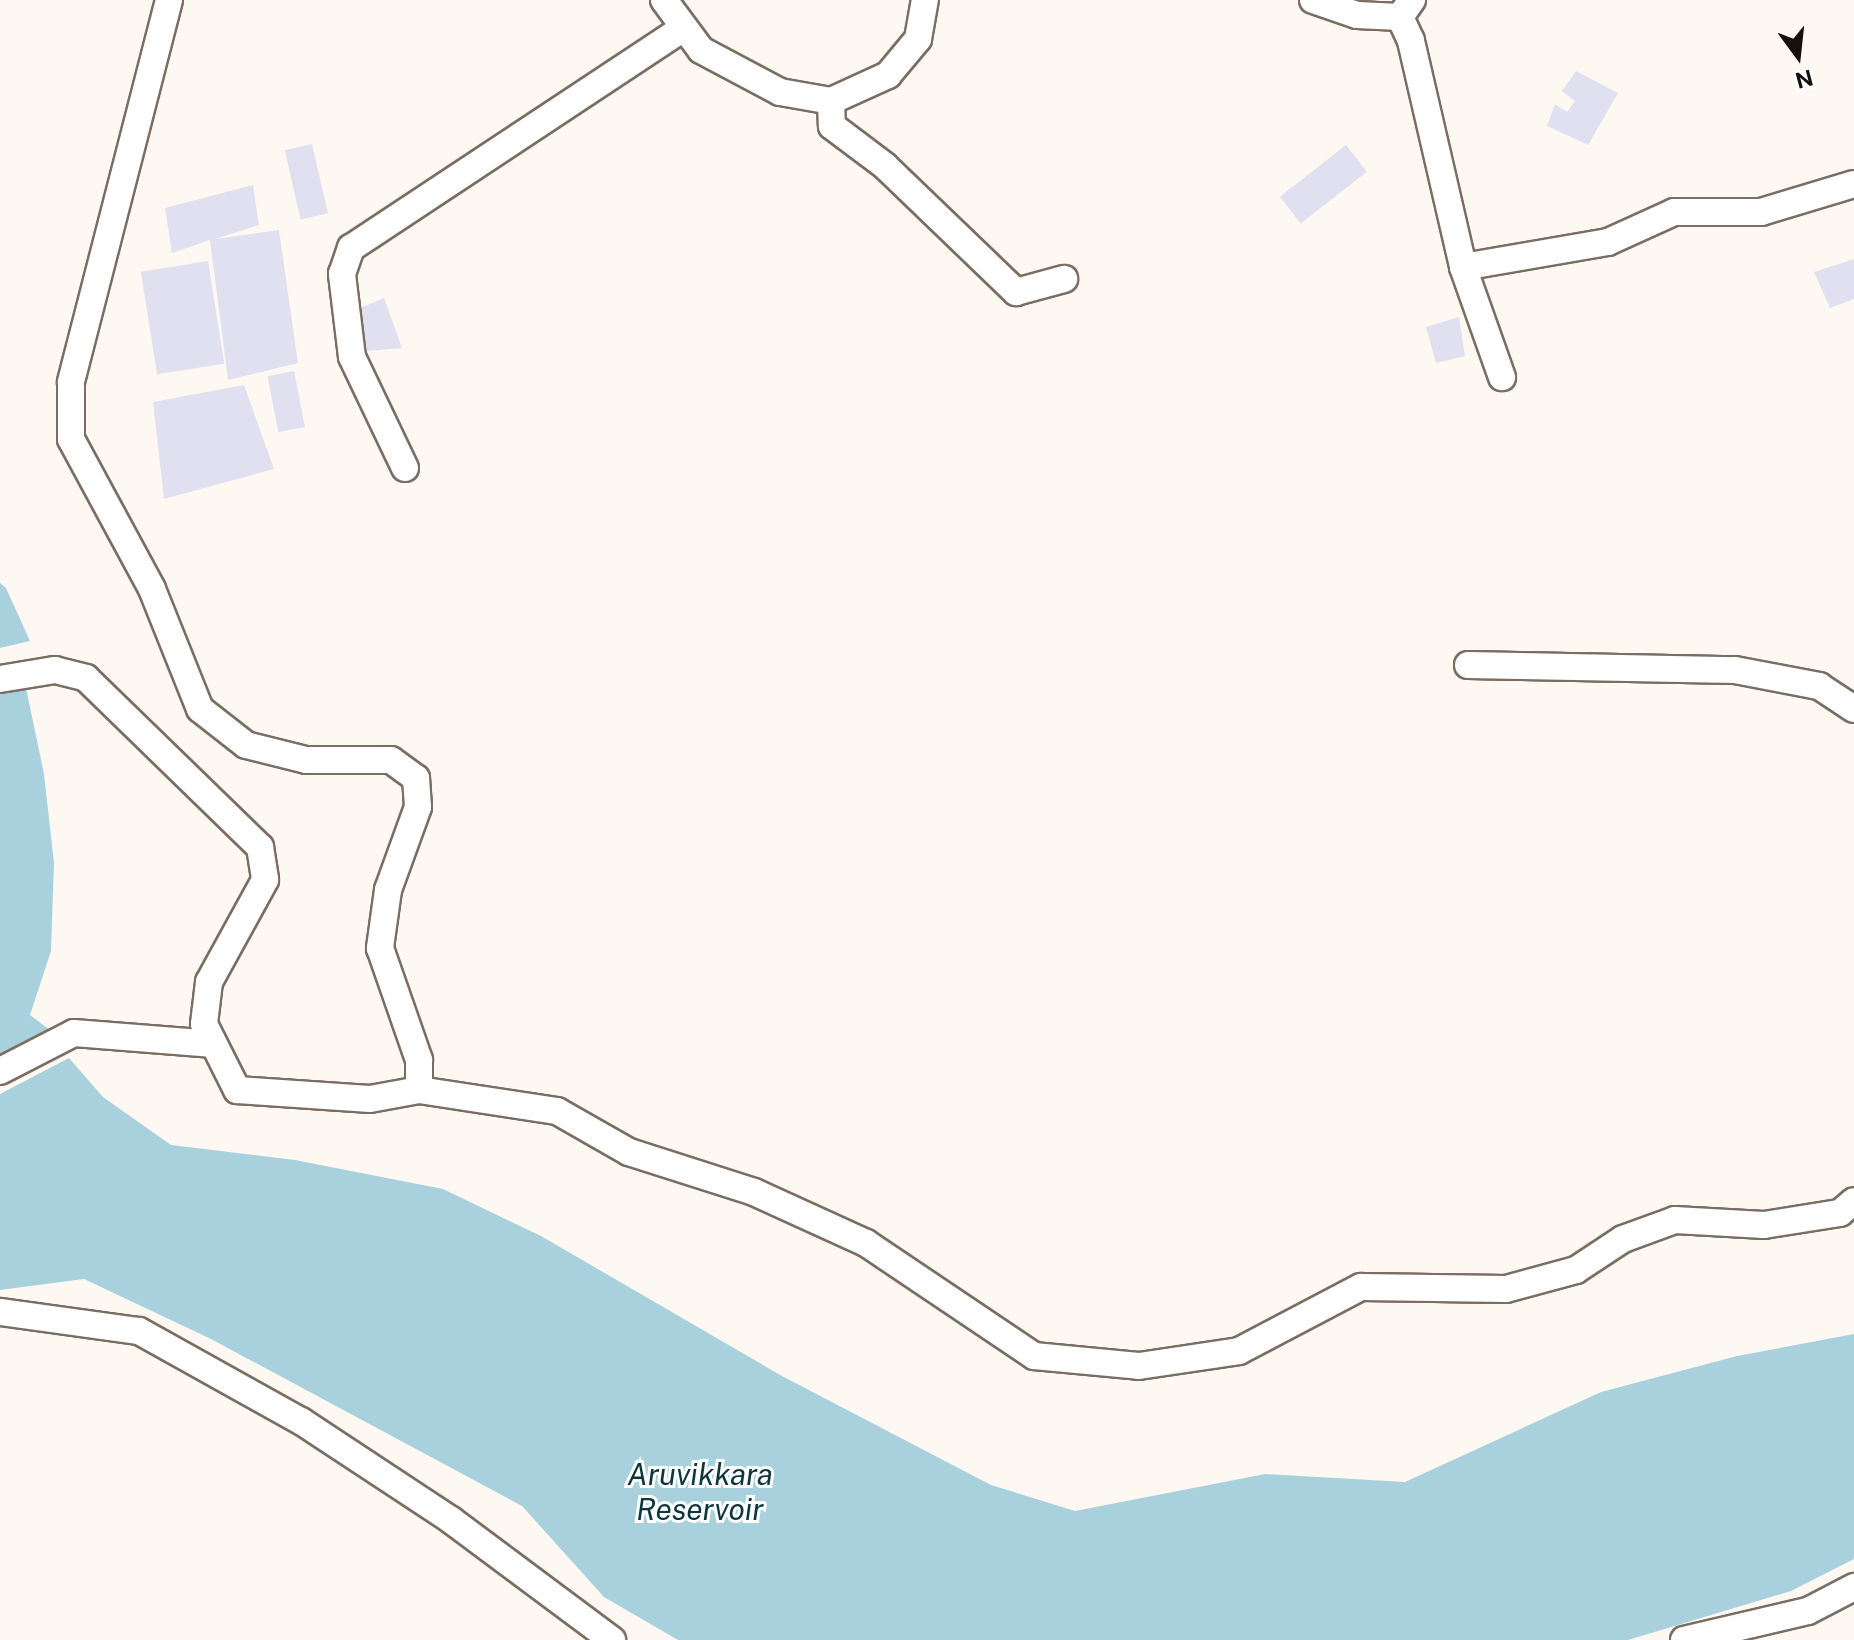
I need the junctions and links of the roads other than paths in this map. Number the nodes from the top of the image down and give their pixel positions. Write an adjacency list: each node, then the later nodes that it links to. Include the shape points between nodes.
1 (169, 0): 18 (street, via 71,383 71,439 152,589 200,709 246,745 306,760 391,760 416,778 418,807 388,890 380,948 419,1060)
2 (664, 0): 6 (street)
3 (925, 0): 7 (street, via 918,39 888,75)
4 (1313, 0): 5 (street, via 1357,15)
5 (1406, 9): 9 (street)
6 (684, 28): 7 (street, via 701,50 780,92); 12 (street, via 351,248 342,274 352,357)
7 (831, 101): 10 (street, via 832,126 885,166 1016,292)
8 (1854, 184): 9 (street, via 1761,212 1674,212 1608,242)
9 (1463, 267): 11 (street)
10 (1064, 279)
11 (1502, 377)
12 (405, 468)
13 (1468, 665): 15 (street, via 1735,670 1819,686)
14 (0, 679): 16 (street, via 55,670 86,678 260,847 265,880 209,982 204,1024)
15 (1854, 709)
16 (214, 1044): 17 (street, via 74,1033); 18 (street, via 237,1090 370,1099)
17 (0, 1071)
18 (419, 1090): 19 (street, via 557,1111 629,1152 754,1192 866,1243 1034,1356 1139,1366 1239,1351 1361,1287 1506,1289 1576,1270 1623,1239 1675,1220 1764,1225 1840,1213)
19 (1854, 1201)
20 (0, 1312): 22 (street, via 139,1331 301,1421 451,1520)
21 (1854, 1587): 23 (street, via 1808,1611)
22 (612, 1640)
23 (1684, 1640)

